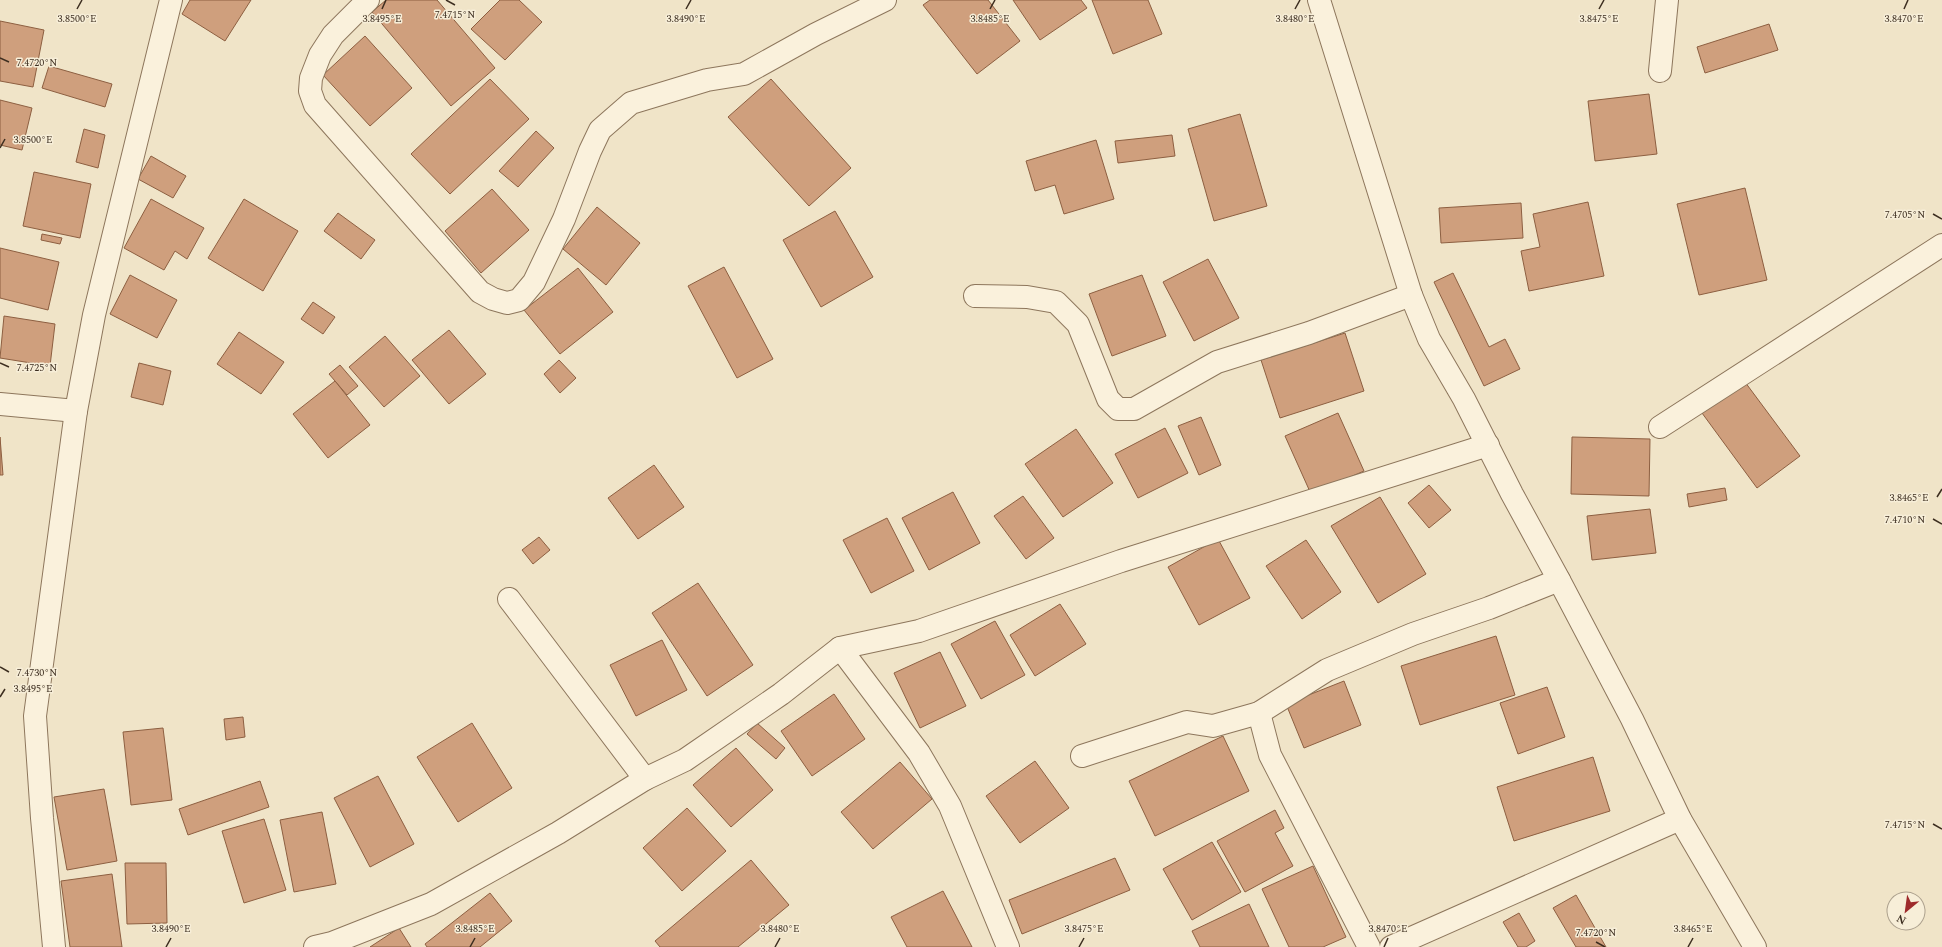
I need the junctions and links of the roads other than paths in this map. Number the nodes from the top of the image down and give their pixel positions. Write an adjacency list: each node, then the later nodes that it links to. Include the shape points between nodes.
1 (171, 0): 11 (street, via 94,315)
2 (368, 0): 3 (street, via 333,35 320,55 311,78 310,91 315,105 480,292 507,303 519,300 534,282 564,219 600,130 631,103 707,80 744,74)
3 (885, 0)
4 (1319, 0): 8 (street)
5 (1667, 0): 6 (street)
6 (1660, 71)
7 (1942, 246): 12 (street)
8 (1411, 295): 9 (street, via 1308,333 1217,362 1134,409 1118,409 1108,399 1078,324 1056,302 1027,297); 13 (street, via 1429,339)
9 (975, 296)
10 (0, 404): 11 (street)
11 (76, 412): 21 (street, via 35,716)
12 (1660, 428)
13 (1488, 445): 14 (street); 16 (street, via 1121,561 919,631)
14 (1559, 580): 17 (street, via 1413,634 1327,670); 20 (street, via 1632,719)
15 (509, 599): 19 (street)
16 (840, 648): 19 (street, via 781,694 685,760); 23 (street, via 919,753 950,806)
17 (1259, 713): 18 (street, via 1213,726 1187,722); 24 (street, via 1270,755)
18 (1082, 756)
19 (645, 779): 22 (street, via 558,833 431,904 332,943)
20 (1680, 819): 25 (street); 26 (street)
21 (54, 947)
22 (315, 947)
23 (1008, 947)
24 (1369, 947)
25 (1391, 947)
26 (1755, 947)

